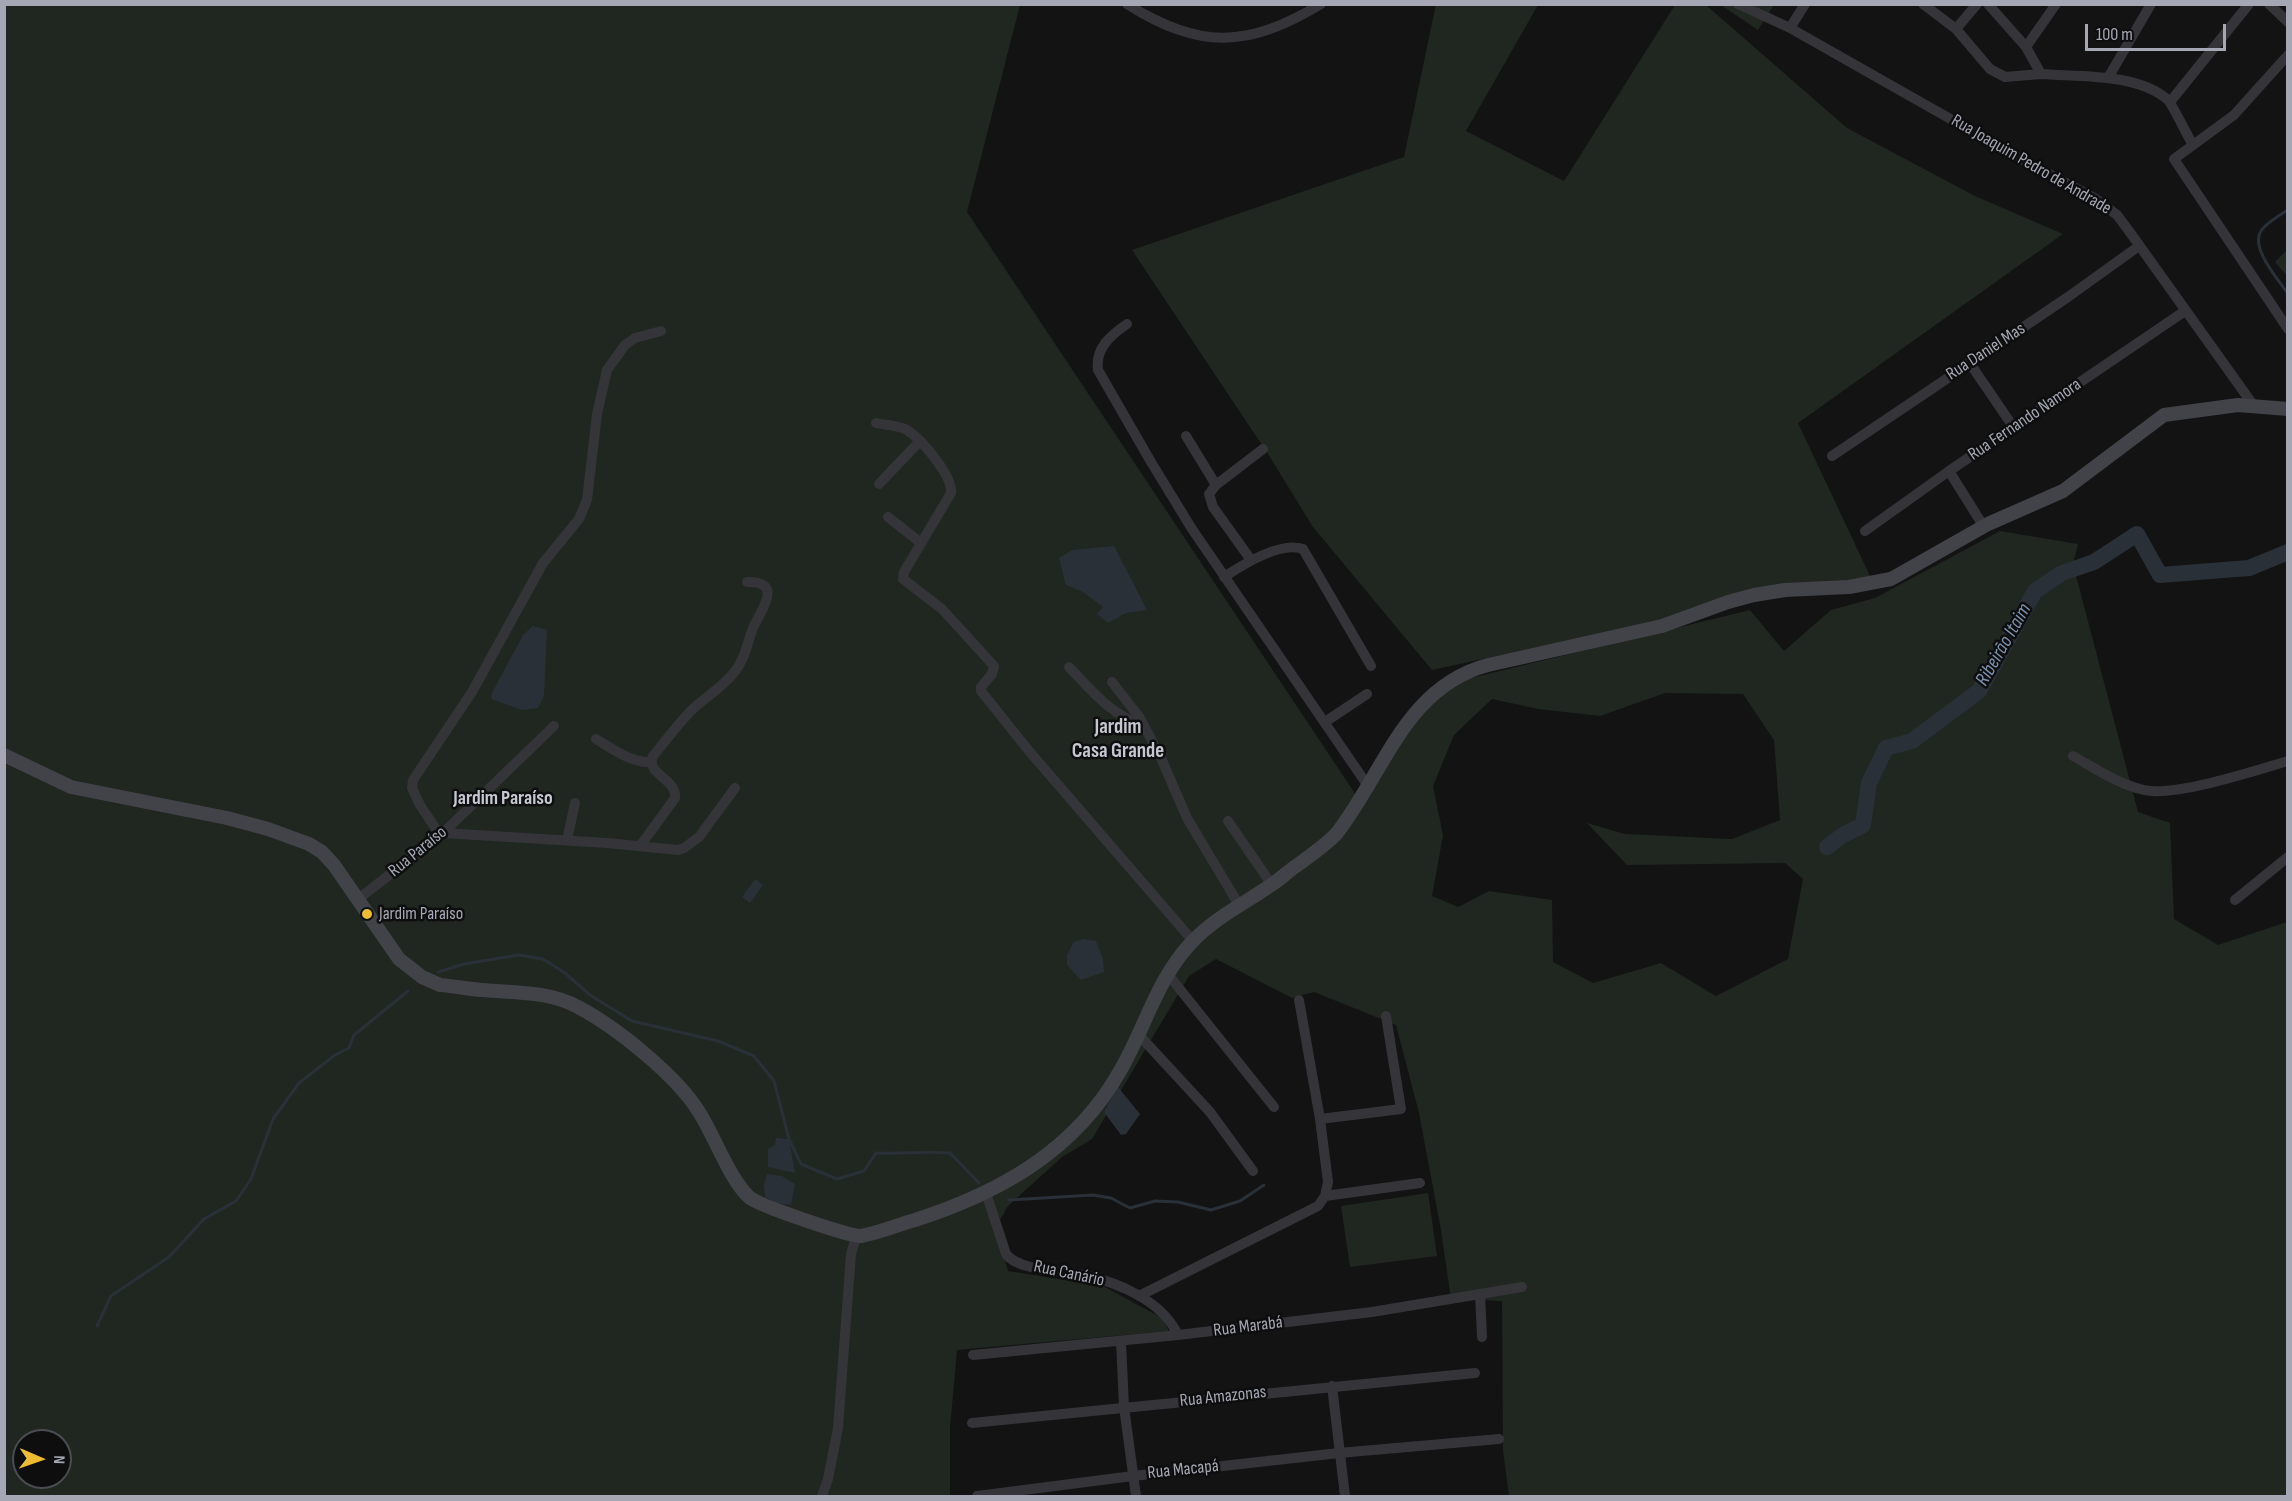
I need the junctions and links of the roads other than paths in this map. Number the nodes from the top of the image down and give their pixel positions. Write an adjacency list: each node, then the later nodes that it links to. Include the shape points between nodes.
1 (1127, 4): 2 (street, via 1148,18 1182,31 1205,38 1233,39 1275,28)
2 (1321, 4)
3 (1738, 4): 13 (street, Rua Joaquim Pedro de Andrade)
4 (1805, 4): 13 (street)
5 (1923, 4): 14 (street)
6 (1977, 4): 14 (street)
7 (1988, 4): 15 (street)
8 (2056, 4): 15 (street)
9 (2151, 4): 18 (street)
10 (2249, 4): 19 (street)
11 (2269, 4): 12 (street)
12 (2288, 22)
13 (1790, 28): 21 (street, Rua Joaquim Pedro de Andrade, via 2106,205)
14 (1956, 29): 17 (street, via 1990,69 2005,77)
15 (2026, 47): 17 (street)
16 (2288, 55): 20 (street, via 2234,115)
17 (2041, 74): 18 (street)
18 (2108, 78): 19 (street, via 2150,88)
19 (2170, 102): 20 (street)
20 (2193, 145): 24 (street, via 2174,159)
21 (2139, 246): 22 (street, Rua Joaquim Pedro de Andrade); 26 (street, Rua Daniel Mas)
22 (2185, 311): 27 (street, Rua Joaquim Pedro de Andrade); 30 (street, Rua Fernando Namora)
23 (1127, 324): 43 (street, via 1101,348 1098,370 1150,462)
24 (2288, 328)
25 (661, 331): 61 (street, via 625,345 607,370 597,414 587,500 579,519 543,563 472,692 413,780 412,788 420,805)
26 (1969, 362): 30 (street); 34 (street, Rua Daniel Mas)
27 (2254, 406): 28 (main road); 39 (main road, via 2164,415 2063,491)
28 (2288, 409)
29 (876, 423): 32 (street, via 904,428)
30 (2014, 428): 35 (street, Rua Fernando Namora)
31 (1186, 436): 37 (street)
32 (919, 442): 36 (street); 41 (street, via 942,467 952,485)
33 (1263, 449): 37 (street)
34 (1832, 456)
35 (1949, 471): 39 (street); 40 (street, Rua Fernando Namora)
36 (879, 484)
37 (1216, 485): 42 (street, via 1209,494 1213,507)
38 (888, 518): 41 (street)
39 (1984, 526): 57 (main road, via 1891,579 1849,587 1754,595 1662,626 1472,669 1420,706)
40 (1865, 531)
41 (921, 543): 69 (street, via 903,579 942,609 994,666 981,691)
42 (1251, 560): 43 (street); 45 (street, via 1296,547 1303,549)
43 (1224, 577): 49 (street)
44 (747, 582): 56 (street, via 759,583 768,598 751,631 744,658 730,678 686,717)
45 (1371, 666)
46 (1069, 667): 51 (street, via 1113,711)
47 (1112, 682): 51 (street)
48 (1367, 694): 49 (street)
49 (1325, 722): 57 (street)
50 (554, 726): 61 (street, Rua Paraíso)
51 (1144, 726): 68 (street, via 1187,818)
52 (596, 739): 56 (street, via 631,759)
53 (4, 755): 66 (main road, via 70,787 227,818 299,840 322,852)
54 (2073, 756): 55 (street, via 2122,783 2146,791 2173,791)
55 (2288, 761)
56 (651, 762): 63 (street, via 672,785 675,798)
57 (1368, 786): 65 (main road, via 1332,838)
58 (735, 788): 63 (street, via 699,837 684,848)
59 (575, 803): 62 (street)
60 (1228, 821): 65 (street)
61 (443, 833): 62 (street); 66 (street, Rua Paraíso)
62 (567, 840): 63 (street)
63 (640, 846)
64 (2288, 857): 67 (street)
65 (1272, 885): 68 (main road)
66 (357, 900): 80 (main road, via 394,954 430,982 545,996 592,1014 678,1083 751,1200)
67 (2235, 900)
68 (1239, 905): 69 (main road)
69 (1193, 941): 70 (main road)
70 (1167, 973): 73 (main road); 74 (street)
71 (1299, 1000): 75 (street)
72 (1386, 1016): 75 (street, via 1401,1109)
73 (1139, 1035): 76 (street, via 1210,1112); 78 (main road, via 1101,1103 1043,1159)
74 (1274, 1107)
75 (1320, 1119): 79 (street, via 1328,1182)
76 (1253, 1171)
77 (1420, 1183): 79 (street)
78 (986, 1193): 80 (main road); 83 (street, Rua Canário, via 1006,1254 1012,1261 1113,1283)
79 (1325, 1196): 83 (street, via 1318,1206)
80 (856, 1237): 95 (street, via 850,1254 838,1428)
81 (1522, 1287): 82 (street, Rua Marabá)
82 (1480, 1294): 84 (street, Rua Marabá, via 1372,1312); 85 (street)
83 (1139, 1296): 84 (street, Rua Canário, via 1167,1317)
84 (1178, 1335): 86 (street, Rua Marabá)
85 (1482, 1337)
86 (1121, 1341): 87 (street, Rua Marabá); 90 (street)
87 (973, 1355)
88 (1475, 1372): 89 (street, Rua Amazonas)
89 (1332, 1386): 90 (street, Rua Amazonas); 93 (street)
90 (1124, 1407): 91 (street, Rua Amazonas); 94 (street)
91 (972, 1424)
92 (1499, 1439): 93 (street, Rua Macapá)
93 (1340, 1453): 94 (street, Rua Macapá); 98 (street)
94 (1133, 1476): 96 (street, Rua Macapá); 97 (street)
95 (822, 1497)
96 (977, 1497)
97 (1136, 1497)
98 (1345, 1497)

